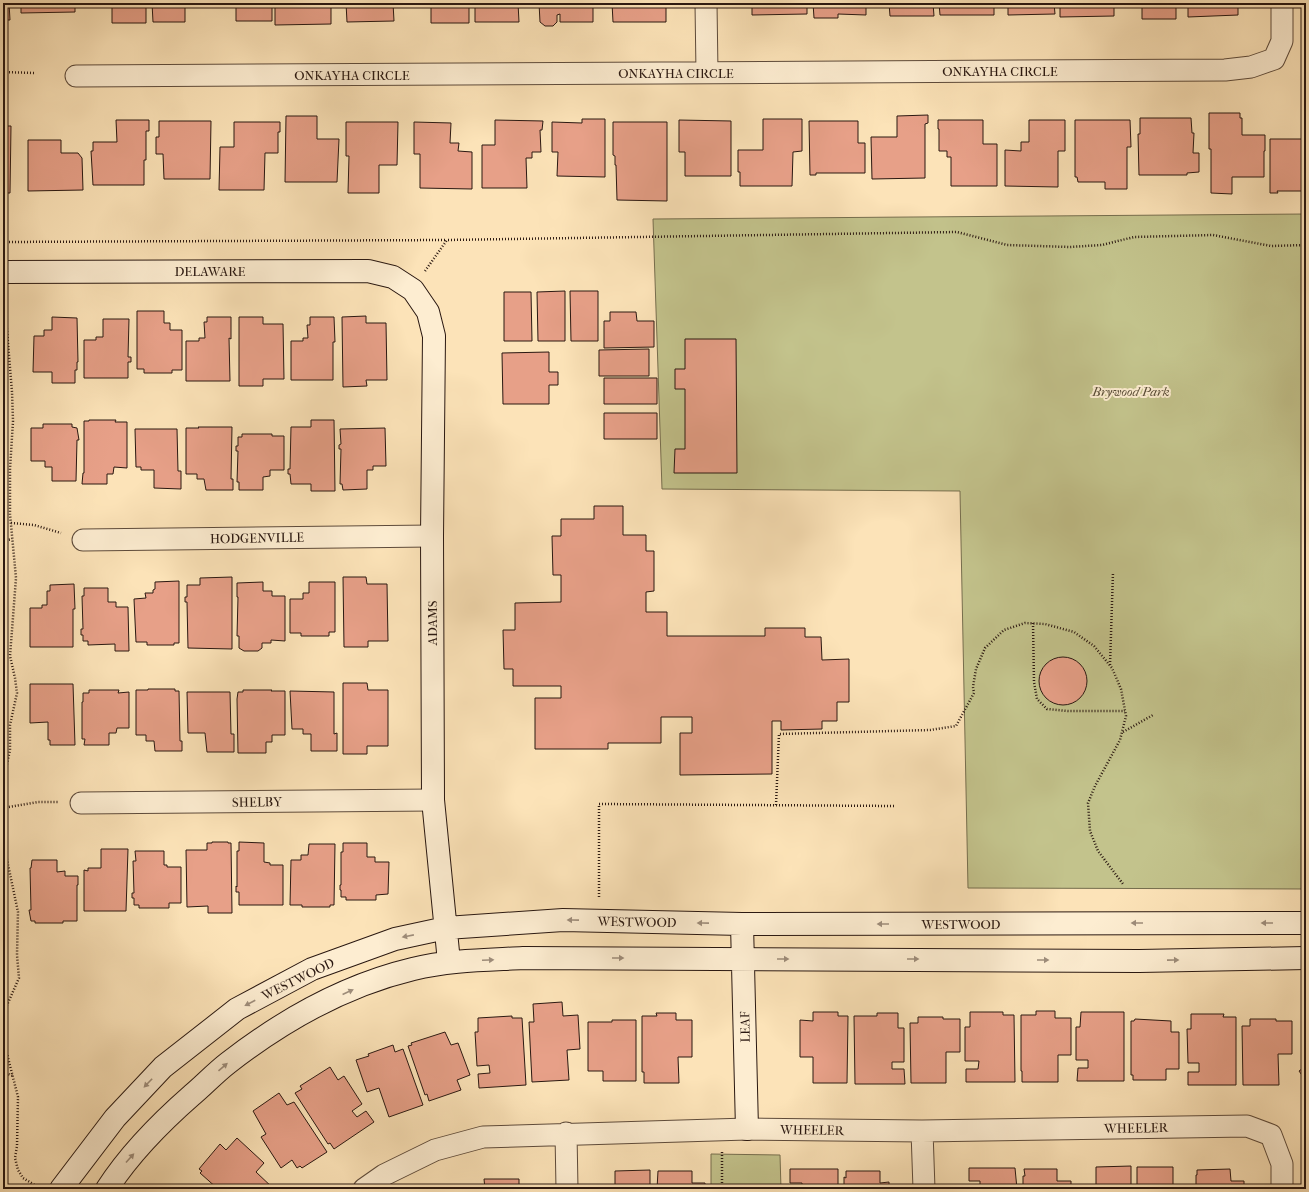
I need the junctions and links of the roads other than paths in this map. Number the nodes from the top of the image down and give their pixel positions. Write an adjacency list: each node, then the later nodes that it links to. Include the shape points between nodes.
1 (706, 3): 3 (street)
2 (1282, 3): 3 (street, ONKAYHA CIRCLE, via 1282,41 1274,58 1251,67 1225,70)
3 (707, 73): 4 (street, ONKAYHA CIRCLE)
4 (76, 76)
5 (4, 283): 6 (street, DELAWARE, via 368,271 393,277)
6 (413, 290): 7 (street, ADAMS, via 428,312 434,336)
7 (432, 536): 8 (street, HODGENVILLE); 9 (street, ADAMS)
8 (83, 540)
9 (432, 800): 10 (street, SHELBY); 13 (street, ADAMS)
10 (81, 803)
11 (1306, 923): 12 (street, WESTWOOD, one-way to 12)
12 (742, 924): 13 (street, WESTWOOD, one-way to 13, via 563,920); 14 (street, LEAF)
13 (446, 928): 16 (street, ADAMS); 20 (street, WESTWOOD, one-way to 20, via 394,939 312,969 237,1009 163,1067 115,1118)
14 (744, 958): 15 (street, one-way to 15, via 1139,961); 16 (street, one-way to 14, via 524,958); 17 (street, LEAF)
15 (1306, 958)
16 (449, 962): 21 (street, one-way to 16, via 120,1168 165,1119 227,1064 270,1033 313,1008 359,986)
17 (747, 1129): 18 (street, WHEELER); 19 (street, WHEELER)
18 (922, 1131): 24 (street); 25 (street, WHEELER, via 1247,1126 1271,1135 1282,1164)
19 (566, 1133): 22 (street, WHEELER, via 483,1137 435,1150 384,1175); 23 (street)
20 (61, 1189)
21 (107, 1189)
22 (364, 1189)
23 (566, 1189)
24 (924, 1189)
25 (1282, 1189)

